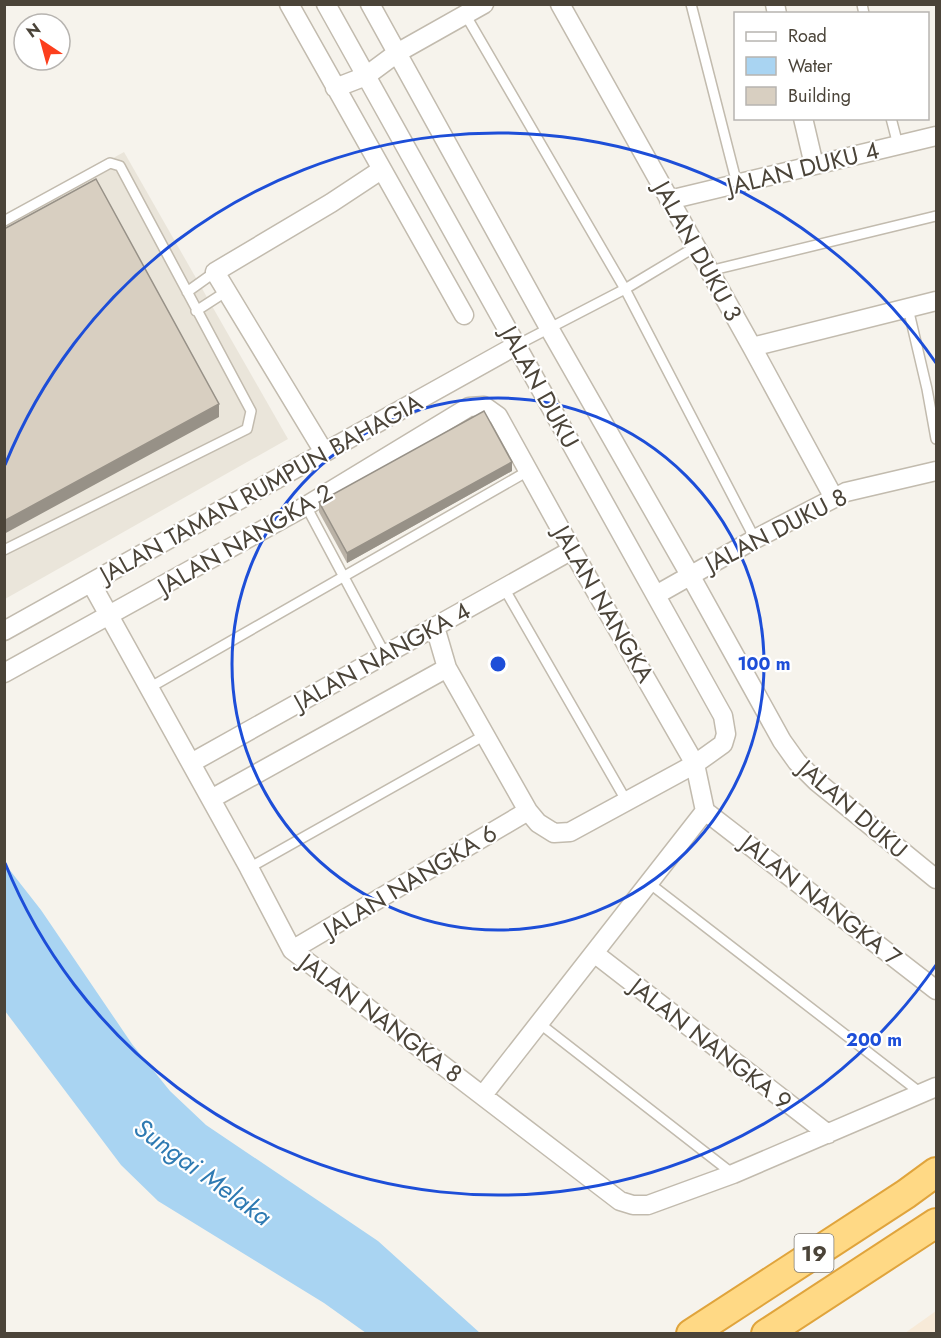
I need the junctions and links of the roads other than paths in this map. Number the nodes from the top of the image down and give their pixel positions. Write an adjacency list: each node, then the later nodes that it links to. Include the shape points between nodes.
1 (289, 4): 10 (street)
2 (326, 4): 9 (street, JALAN DUKU)
3 (370, 4): 8 (street, JALAN DUKU)
4 (484, 4): 7 (street)
5 (560, 4): 18 (street, JALAN DUKU 3)
6 (691, 4): 17 (lane)
7 (465, 14): 8 (street); 24 (lane)
8 (397, 53): 9 (street); 31 (street, JALAN DUKU)
9 (366, 76): 10 (street); 32 (street, JALAN DUKU)
10 (335, 88): 16 (street)
11 (803, 120): 15 (street)
12 (892, 120): 14 (lane)
13 (936, 136): 14 (street, JALAN DUKU 4)
14 (898, 145): 15 (street, JALAN DUKU 4)
15 (814, 165): 17 (street, JALAN DUKU 4)
16 (381, 170): 23 (street); 30 (street)
17 (737, 184): 18 (street, JALAN DUKU 4)
18 (669, 200): 21 (street, JALAN DUKU 3)
19 (936, 216): 22 (lane)
20 (4, 221): 26 (lane, via 110,163 120,166)
21 (695, 247): 22 (street, JALAN DUKU 3); 24 (lane)
22 (709, 271): 33 (street, JALAN DUKU 3)
23 (215, 272): 25 (street); 26 (lane)
24 (626, 289): 31 (lane); 42 (lane)
25 (227, 291): 29 (lane); 37 (street)
26 (187, 292): 29 (lane)
27 (936, 301): 28 (street)
28 (908, 308): 33 (street); 34 (lane)
29 (196, 311): 43 (lane, via 251,411 247,429)
30 (464, 315)
31 (549, 328): 32 (lane); 45 (street, JALAN DUKU)
32 (517, 345): 37 (street, JALAN TAMAN RUMPUN BAHAGIA); 49 (street, JALAN DUKU)
33 (752, 347): 40 (street, JALAN DUKU 3)
34 (932, 388): 36 (lane)
35 (484, 406): 38 (street, JALAN NANGKA, via 498,416); 41 (street, JALAN NANGKA 2, via 469,407)
36 (936, 439)
37 (324, 452): 47 (street, JALAN TAMAN RUMPUN BAHAGIA)
38 (528, 471): 44 (street, JALAN NANGKA); 46 (lane)
39 (936, 471): 40 (street, JALAN DUKU 8)
40 (834, 498): 42 (street, JALAN DUKU 8)
41 (306, 506): 46 (lane); 50 (street, JALAN NANGKA 2)
42 (755, 539): 45 (street, JALAN DUKU 8)
43 (4, 550)
44 (572, 550): 48 (street, JALAN NANGKA 4); 59 (street, JALAN NANGKA)
45 (690, 575): 49 (street, JALAN DUKU 8); 65 (street, JALAN DUKU, via 797,762)
46 (344, 577): 53 (lane); 56 (lane)
47 (91, 583): 50 (street, JALAN NANGKA 8); 52 (street, JALAN TAMAN RUMPUN BAHAGIA)
48 (504, 588): 51 (street, JALAN NANGKA 4); 61 (lane)
49 (656, 595): 59 (street, JALAN DUKU, via 723,716 723,744)
50 (109, 615): 55 (street, JALAN NANGKA 2); 56 (street, JALAN NANGKA 8)
51 (435, 627): 53 (street, JALAN NANGKA 4); 54 (street)
52 (4, 631)
53 (386, 654): 58 (street, JALAN NANGKA 4)
54 (447, 668): 57 (street); 60 (street)
55 (4, 673)
56 (149, 688): 58 (street, JALAN NANGKA 8)
57 (485, 735): 63 (street); 64 (lane)
58 (191, 763): 60 (street, JALAN NANGKA 8)
59 (695, 764): 61 (street); 62 (street, JALAN NANGKA)
60 (211, 799): 64 (street, JALAN NANGKA 8)
61 (627, 802): 63 (street, via 570,832 554,833)
62 (705, 811): 66 (street); 69 (street, JALAN NANGKA 7)
63 (533, 817): 67 (street, JALAN NANGKA 6)
64 (249, 868): 67 (street, JALAN NANGKA 8)
65 (936, 879)
66 (649, 883): 68 (street); 71 (lane)
67 (292, 950): 72 (street, JALAN NANGKA 8)
68 (594, 953): 70 (street); 73 (street, JALAN NANGKA 9)
69 (936, 990)
70 (539, 1023): 72 (street); 75 (lane)
71 (929, 1091): 73 (street)
72 (483, 1095): 75 (street, JALAN NANGKA 8, via 620,1201 648,1205)
73 (828, 1134): 75 (street)
74 (936, 1172): 77 (highway, 19)
75 (734, 1174)
76 (936, 1223): 78 (highway, 19)
77 (691, 1334)
78 (766, 1334)

